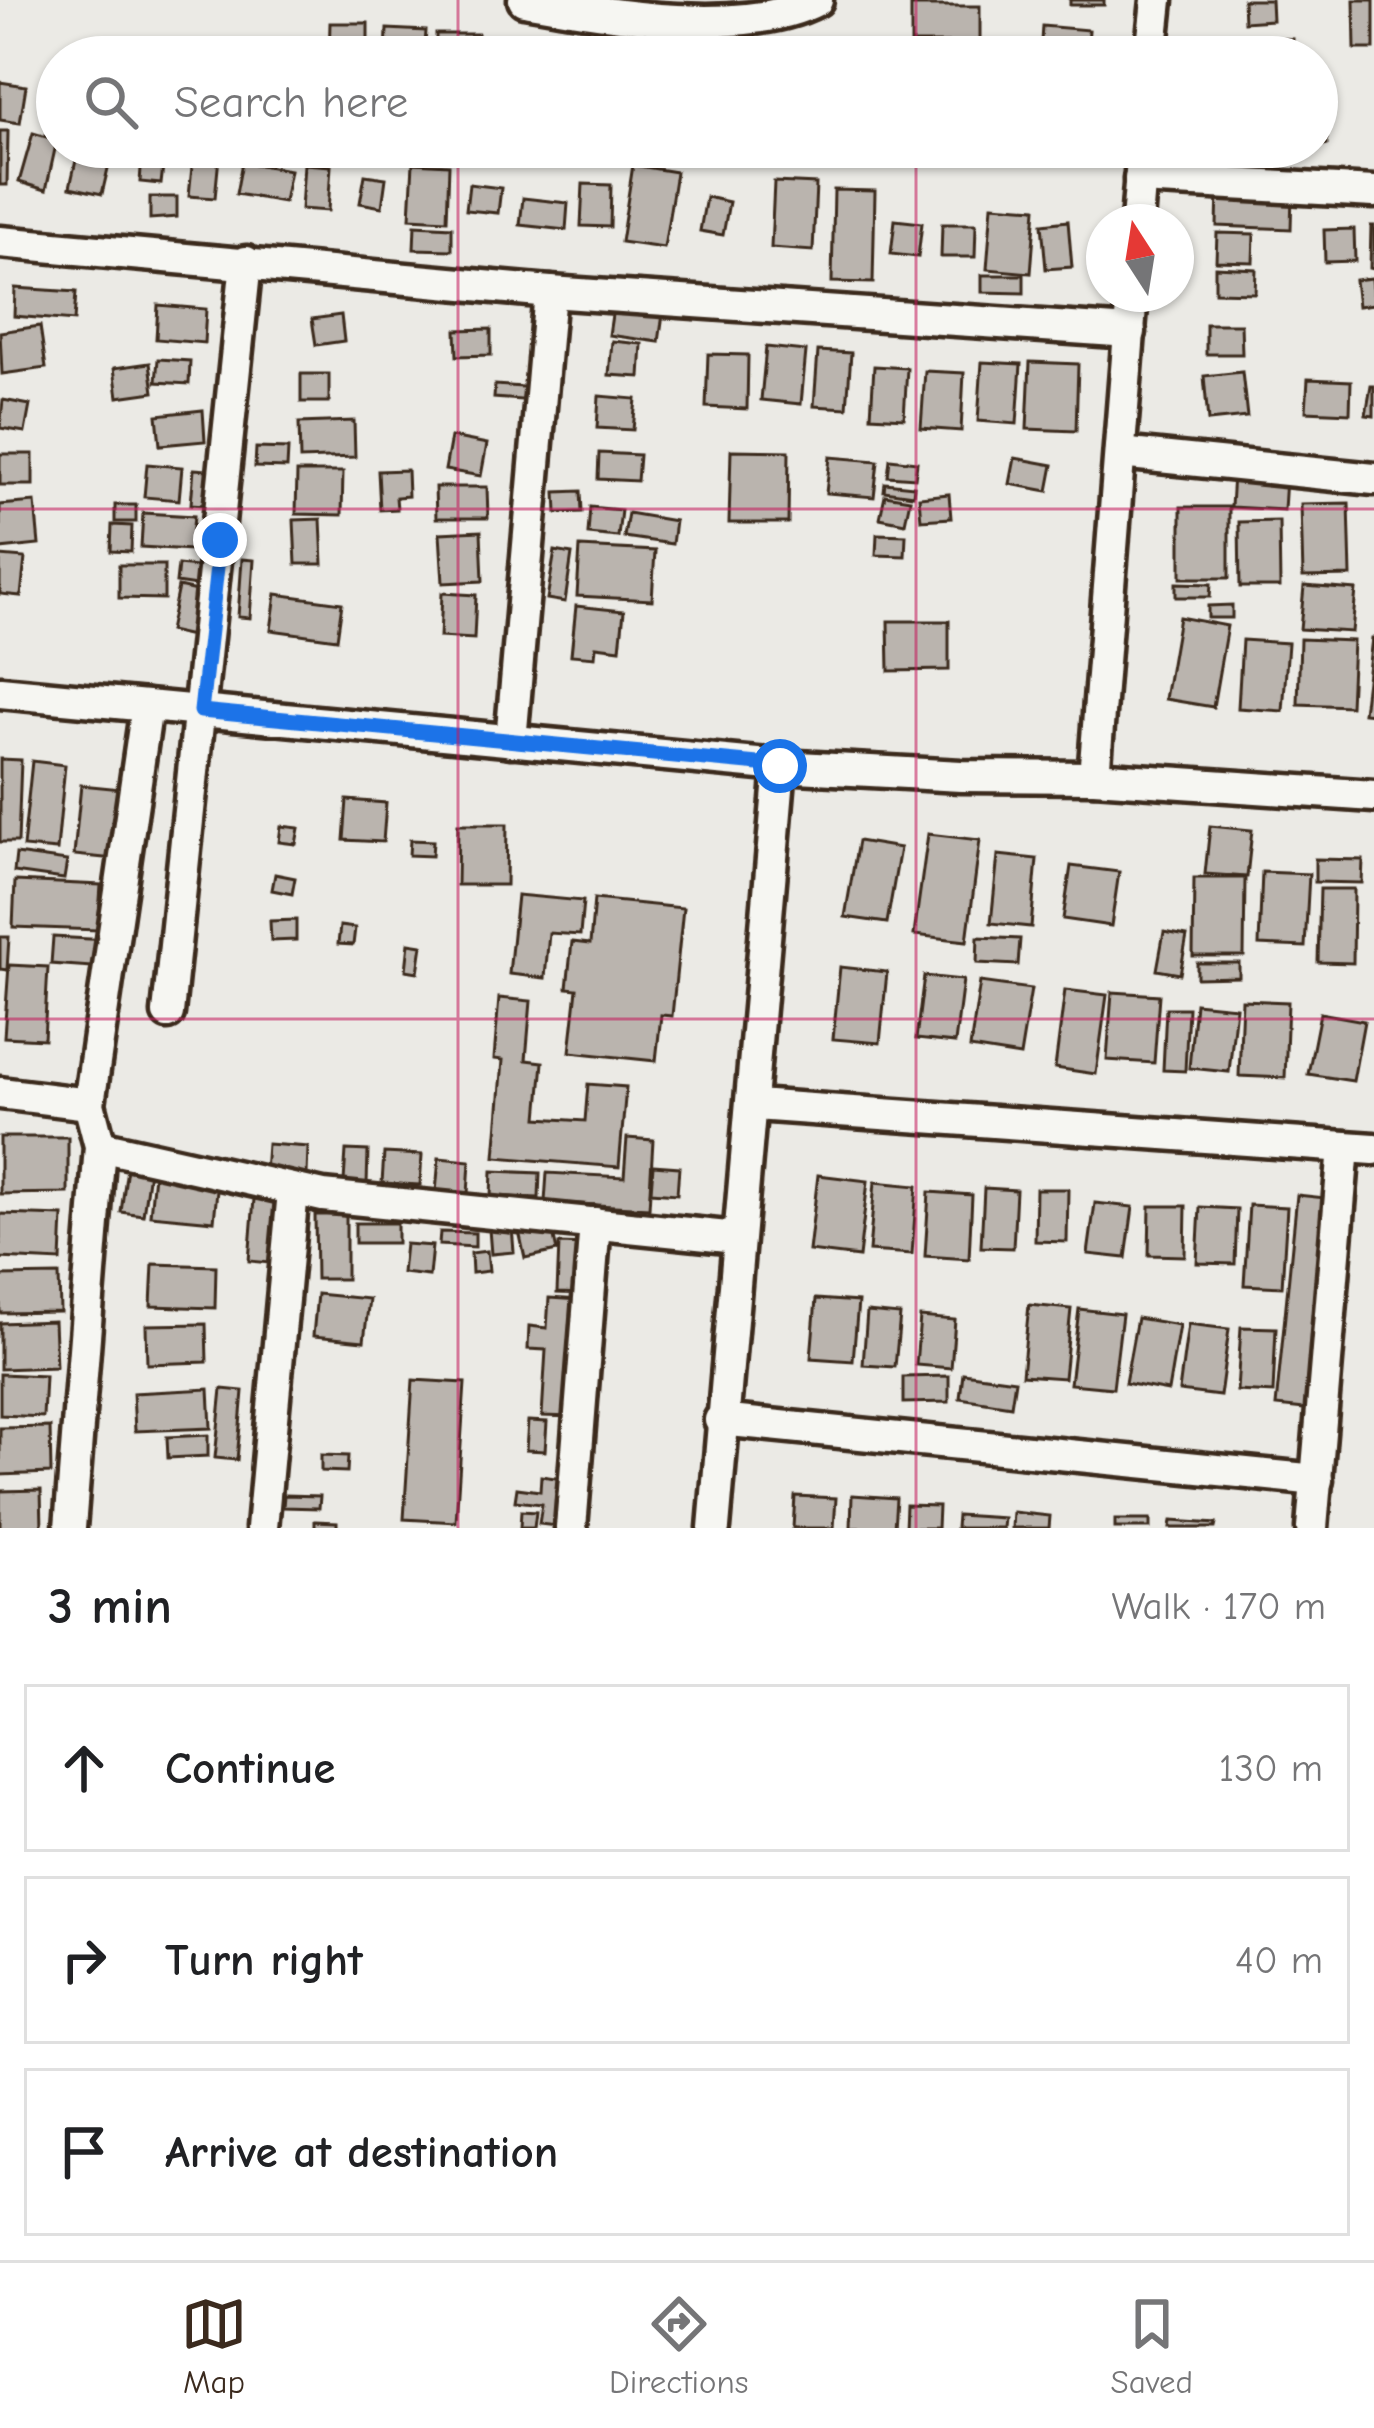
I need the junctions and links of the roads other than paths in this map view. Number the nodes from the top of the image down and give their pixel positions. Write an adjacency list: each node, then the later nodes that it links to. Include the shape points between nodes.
1 (524, 0): 2 (street, via 721,20 793,13)
2 (818, 0)
3 (1157, 0): 4 (street)
4 (1153, 36)
5 (1141, 168): 6 (street)
6 (1140, 179): 7 (street); 8 (street)
7 (1374, 192)
8 (1138, 204)
9 (0, 242): 10 (street)
10 (246, 262): 11 (street); 18 (street)
11 (550, 292): 13 (street); 19 (street)
12 (1131, 312): 13 (street)
13 (1130, 332): 14 (street)
14 (1120, 453): 15 (street); 21 (street)
15 (1374, 479)
16 (0, 692): 17 (street)
17 (147, 706): 18 (street); 25 (street)
18 (201, 711): 19 (street); 23 (street)
19 (511, 741): 20 (street)
20 (780, 766): 21 (street); 26 (street)
21 (1094, 777): 22 (street)
22 (1374, 796)
23 (168, 1013)
24 (0, 1093): 25 (street)
25 (89, 1104): 27 (street)
26 (754, 1105): 28 (street); 31 (street)
27 (100, 1146): 29 (street); 34 (street)
28 (1359, 1148): 33 (street)
29 (293, 1191): 30 (street); 35 (street)
30 (595, 1223): 31 (street); 36 (street)
31 (737, 1238): 32 (street)
32 (720, 1420): 33 (street); 37 (street)
33 (1317, 1480): 38 (street)
34 (70, 1528)
35 (262, 1528)
36 (571, 1528)
37 (715, 1528)
38 (1312, 1528)

